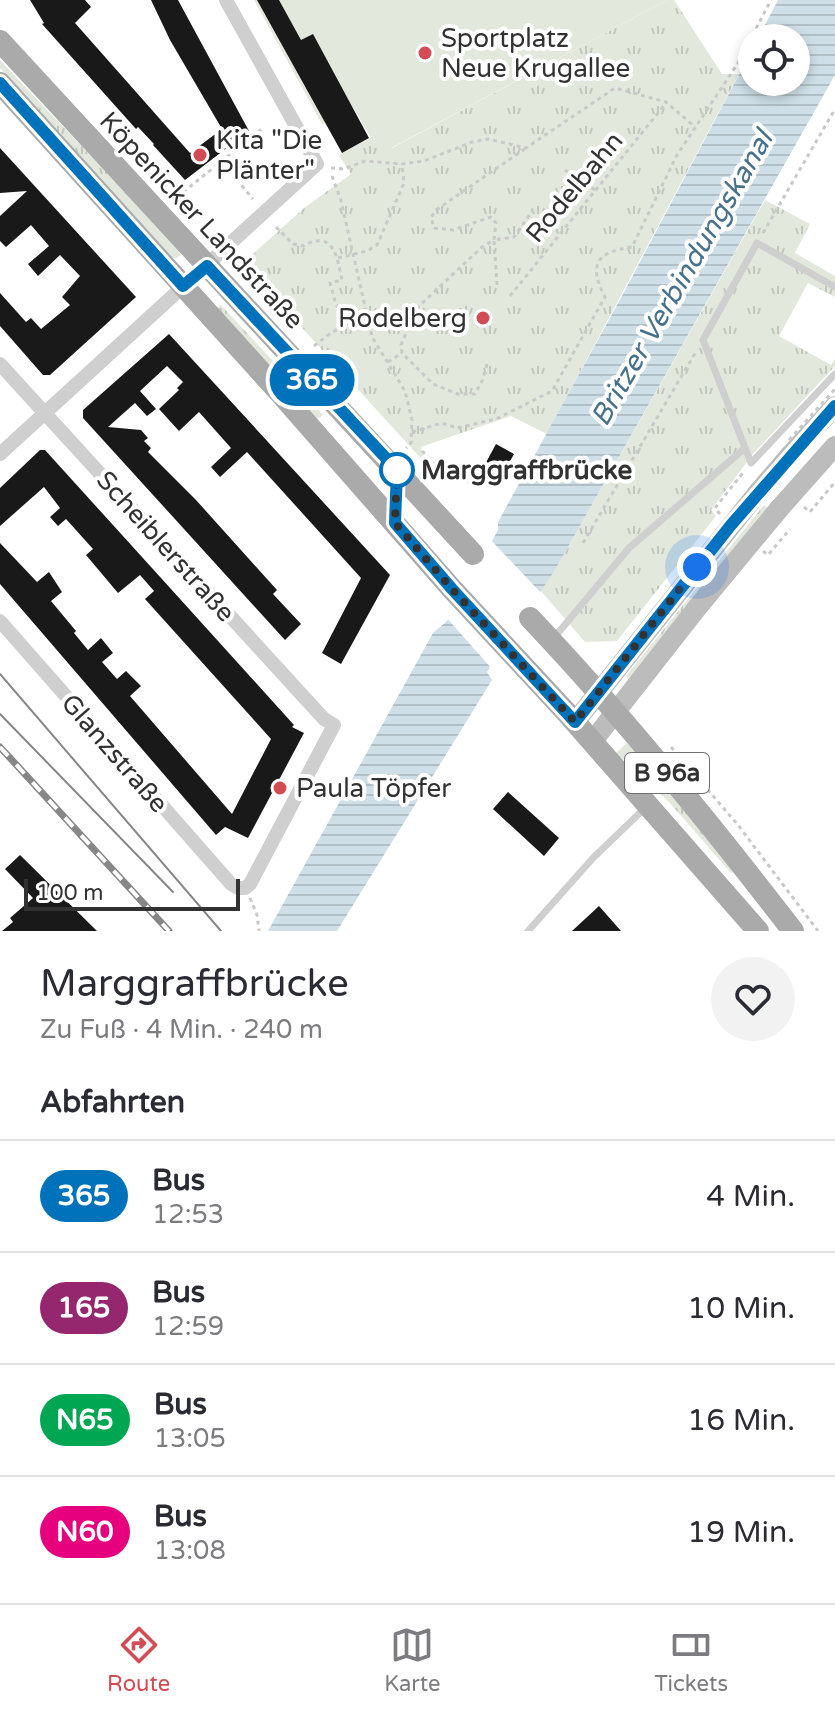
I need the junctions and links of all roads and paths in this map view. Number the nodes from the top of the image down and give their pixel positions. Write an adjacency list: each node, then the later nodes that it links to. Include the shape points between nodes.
1 (226, 0): 24 (street, via 317,164)
2 (771, 0): 7 (path, via 738,63)
3 (0, 41): 24 (main road, Köpenicker Landstraße)
4 (0, 83): 26 (main road, B 96a)
5 (666, 102): 7 (path); 9 (path, via 615,88); 15 (path, Rodelbahn)
6 (835, 109): 21 (path)
7 (695, 127): 41 (path, via 632,247 598,260 595,279 605,297 552,391 496,419 457,428 442,423)
8 (263, 128): 10 (path)
9 (526, 148): 11 (path, via 488,139); 20 (path, via 431,217 434,228 453,230 491,217 496,223)
10 (221, 161): 16 (path); 17 (path)
11 (402, 164): 12 (path, via 365,161); 22 (path, via 404,183 377,245)
12 (338, 170)
13 (565, 170): 15 (path)
14 (332, 176): 22 (path)
15 (595, 190): 28 (path, Rodelbahn)
16 (177, 197)
17 (253, 199)
18 (533, 210): 20 (path, via 514,237)
19 (276, 227): 23 (path, via 293,244 324,240)
20 (494, 240): 25 (path); 33 (path, via 416,309)
21 (757, 243): 27 (lane); 31 (lane)
22 (353, 254): 23 (path); 29 (path)
23 (337, 258): 30 (path, via 342,280 330,283 336,305)
24 (207, 266): 26 (street); 49 (main road, Köpenicker Landstraße)
25 (497, 285)
26 (183, 286): 40 (street); 54 (main road, B 96a)
27 (835, 287)
28 (510, 296)
29 (368, 319): 30 (path); 34 (path)
30 (351, 322): 32 (path)
31 (703, 340): 45 (lane); 56 (path)
32 (314, 346)
33 (402, 353): 34 (path); 36 (path, via 433,384 458,394 475,394)
34 (387, 363): 41 (path, via 405,391)
35 (0, 364): 40 (street, Scheiblerstraße)
36 (487, 364)
37 (835, 374): 48 (lane)
38 (835, 389): 42 (path, bridge)
39 (835, 406): 62 (main road, bridge, via 759,491)
40 (45, 413): 47 (street); 68 (street, Scheiblerstraße, via 334,725 250,884)
41 (412, 432): 44 (path)
42 (784, 444)
43 (835, 446): 63 (main road, bridge)
44 (406, 448)
45 (745, 448): 48 (lane); 61 (lane, via 629,548)
46 (422, 451): 50 (path, via 454,479)
47 (0, 454)
48 (751, 463): 52 (path)
49 (397, 470): 54 (main road); 57 (main road, Köpenicker Landstraße)
50 (489, 476)
51 (835, 482): 53 (path)
52 (715, 508)
53 (810, 512)
54 (395, 523): 64 (main road, B 96a)
55 (790, 529): 58 (path)
56 (583, 543)
57 (473, 554)
58 (768, 555)
59 (530, 618): 61 (main road, B 96a)
60 (0, 621): 68 (street, Glanzstraße)
61 (551, 641): 62 (main road, B 96a)
62 (598, 692): 63 (main road, B 96a); 64 (main road)
63 (615, 711): 66 (main road); 70 (main road, B 96a)
64 (575, 722): 66 (main road, B 96a)
65 (664, 741): 75 (path, via 738,825)
66 (592, 742): 67 (main road, B 96a)
67 (648, 805): 71 (main road, B 96a); 73 (lane)
68 (231, 884)
69 (248, 895): 72 (path)
70 (770, 901): 71 (lane); 74 (main road, B 96a)
71 (753, 924)
72 (259, 931)
73 (528, 931)
74 (793, 931)
75 (818, 931)

